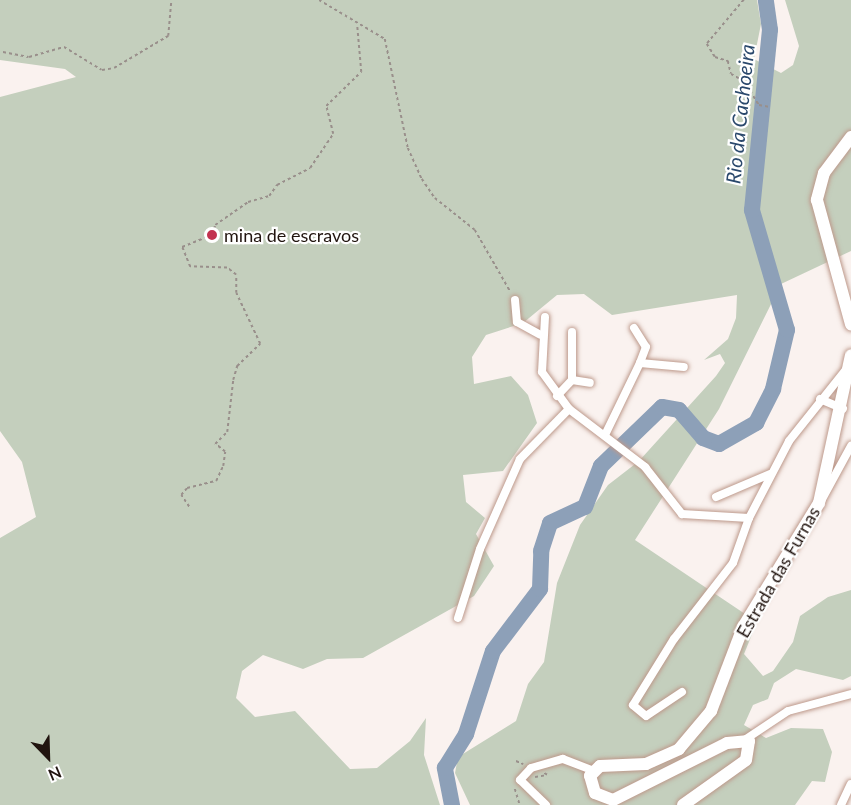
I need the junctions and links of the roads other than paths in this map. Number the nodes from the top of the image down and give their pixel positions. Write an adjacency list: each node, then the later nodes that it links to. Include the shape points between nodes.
1 (851, 138): 4 (main road, via 824,173 817,200)
2 (515, 300): 7 (street, via 517,322)
3 (545, 317): 7 (street)
4 (851, 324)
5 (634, 328): 9 (street, via 645,347)
6 (572, 332): 12 (street)
7 (540, 335): 14 (street, via 542,372)
8 (851, 355): 10 (main road, Estrada das Furnas)
9 (640, 363): 11 (street); 18 (street)
10 (850, 365): 15 (street); 17 (main road, Estrada das Furnas)
11 (684, 367)
12 (572, 380): 13 (street); 14 (street)
13 (590, 383)
14 (557, 396): 16 (street)
15 (820, 399): 17 (street); 20 (street)
16 (569, 409): 18 (street); 24 (street, via 520,459 478,556)
17 (843, 409): 22 (main road, Estrada das Furnas)
18 (609, 438): 23 (street, via 634,458 681,514)
19 (851, 446): 22 (street)
20 (771, 474): 21 (street); 23 (street)
21 (716, 497)
22 (819, 503): 28 (main road, Estrada das Furnas, via 743,627 699,730 679,749 646,764 612,763)
23 (748, 518): 25 (street, via 733,562 674,639 633,705 646,716)
24 (458, 618)
25 (682, 692)
26 (851, 693): 27 (street, via 788,711)
27 (746, 739): 28 (main road, via 613,800 596,793); 31 (main road, via 752,751 746,760)
28 (592, 770): 30 (street, via 562,759 531,768 520,780)
29 (851, 784): 32 (street)
30 (546, 805)
31 (683, 805)
32 (841, 805)

